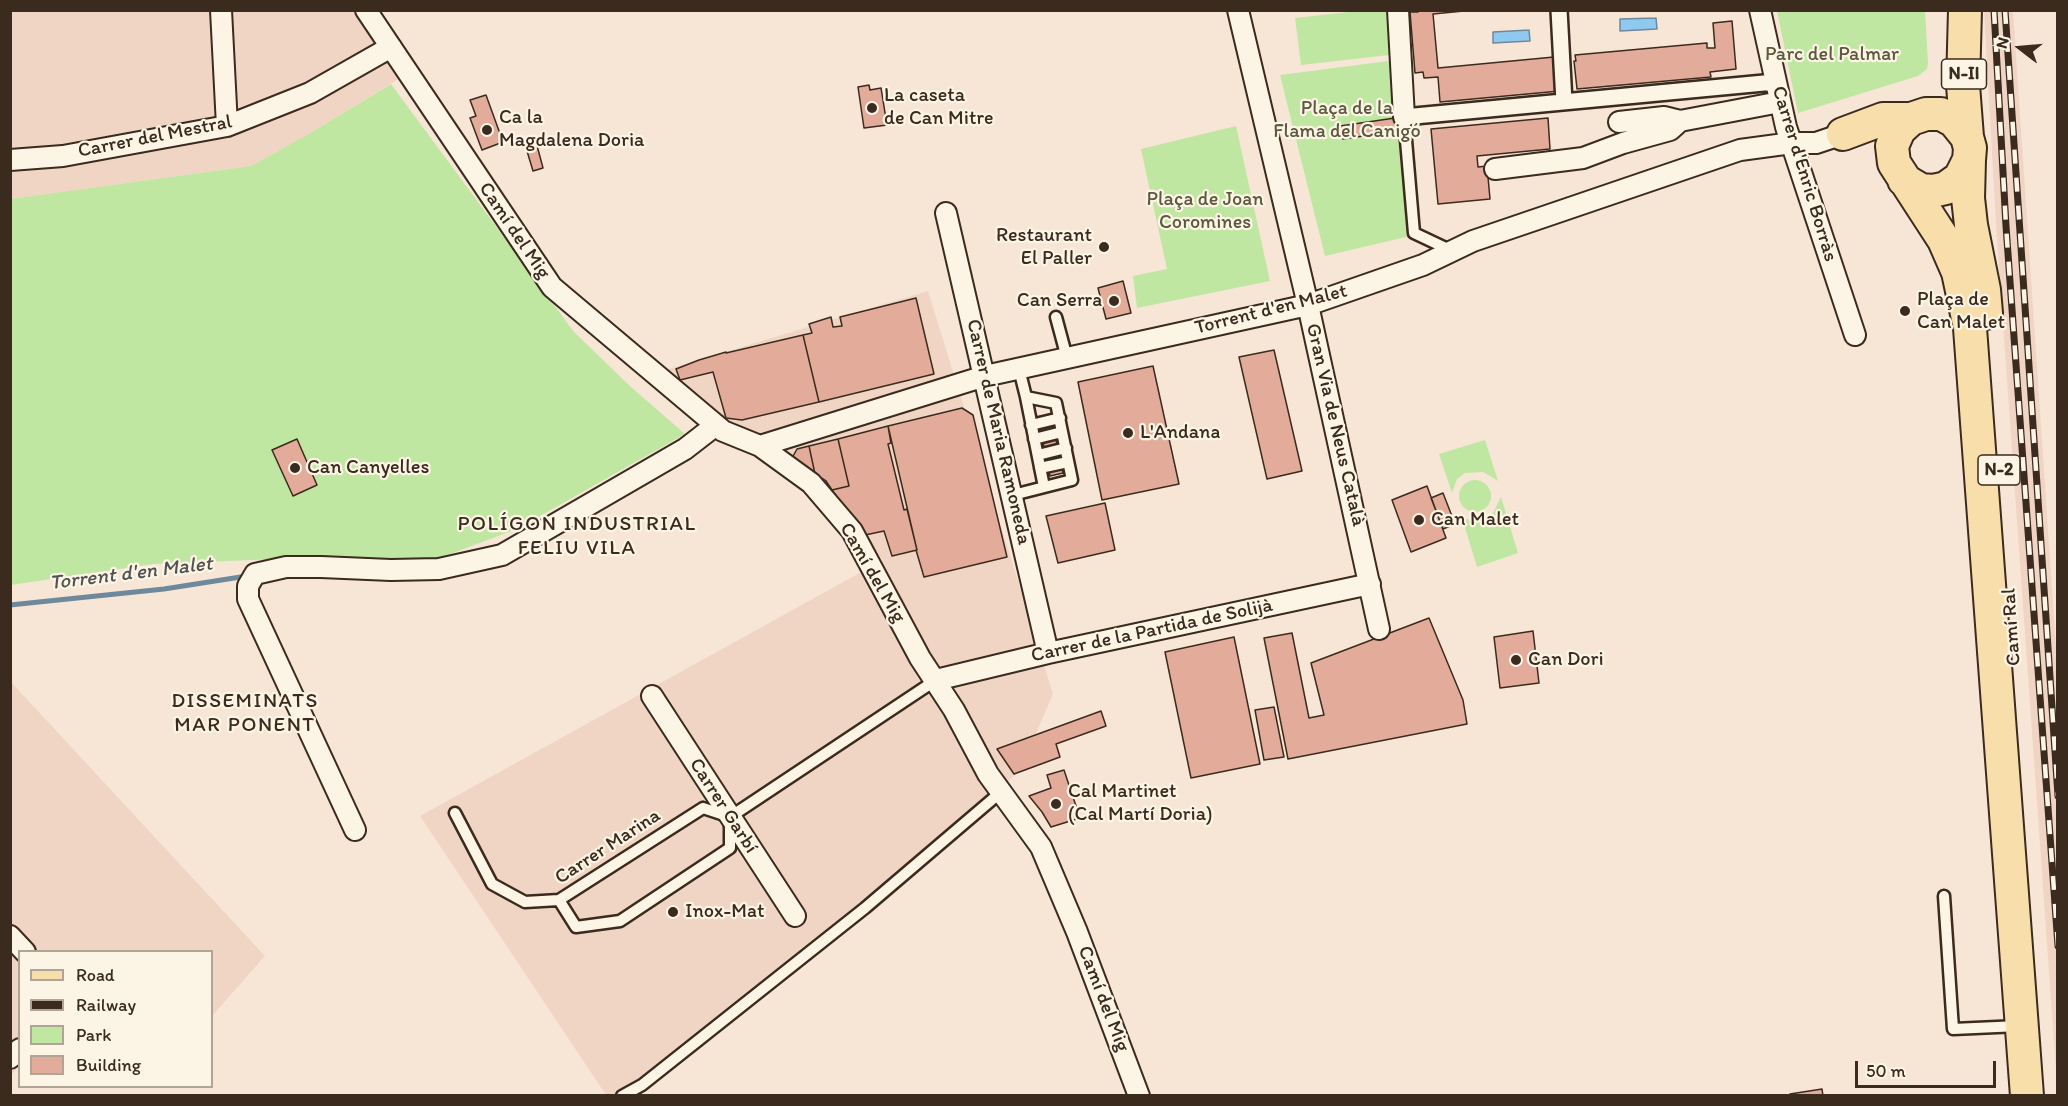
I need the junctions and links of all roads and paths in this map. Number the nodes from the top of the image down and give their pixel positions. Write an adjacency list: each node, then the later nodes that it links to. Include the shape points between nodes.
1 (221, 10): 16 (street)
2 (366, 10): 9 (street, Camí del Mig)
3 (1238, 10): 25 (street, Gran Via de Neus Català)
4 (1398, 10): 13 (street)
5 (1559, 10): 11 (street)
6 (1760, 10): 10 (street, Carrer d'Enric Borràs)
7 (1948, 10): 12 (main road, N-II, via 1950,36 1943,89)
8 (1965, 10): 19 (main road, Camí Ral / N-II)
9 (391, 47): 16 (street, Carrer del Mestral, via 310,93); 33 (street, Camí del Mig, via 552,287)
10 (1778, 93): 11 (street, via 1764,83); 14 (street, via 1762,107); 18 (street, Carrer d'Enric Borràs)
11 (1564, 102): 13 (street)
12 (1919, 116): 17 (main road, via 1883,118); 19 (main road, N-II, via 1941,114 1954,121); 21 (main road, N-II, via 1899,130 1892,146)
13 (1404, 117): 24 (lane, via 1414,233)
14 (1680, 121): 15 (street, via 1664,117); 22 (street, via 1670,130 1583,159)
15 (1619, 122)
16 (227, 126): 20 (street, Carrer del Mestral, via 63,156)
17 (1843, 134): 18 (street, Torrent d'en Malet, via 1816,144); 21 (main road)
18 (1792, 143): 24 (street, Torrent d'en Malet, via 1740,150); 27 (street, Carrer d'Enric Borràs)
19 (1968, 148): 21 (main road, via 1960,178 1946,188 1921,190); 62 (main road, Camí Ral / N-2, via 1971,225 1984,290)
20 (10, 160)
21 (1898, 167): 58 (main road, Camí Ral / N-2, via 1944,240 1958,272 1970,328)
22 (1495, 169)
23 (946, 213): 30 (street, Carrer de Maria Ramoneda)
24 (1453, 251): 25 (street, Torrent d'en Malet)
25 (1308, 305): 28 (street, Torrent d'en Malet); 44 (street, Gran Via de Neus Català)
26 (1056, 316): 28 (lane)
27 (1855, 335)
28 (1067, 358): 29 (street, Torrent d'en Malet)
29 (1019, 369): 30 (street, Torrent d'en Malet); 31 (lane)
30 (985, 376): 37 (street, Torrent d'en Malet); 43 (street, Carrer de Maria Ramoneda)
31 (1026, 397): 32 (lane, via 1056,403); 34 (lane)
32 (1060, 418): 34 (lane); 35 (lane)
33 (716, 425): 37 (street, Camí del Mig); 52 (street, via 685,449 502,555 439,569 286,567 255,574 248,586 248,599)
34 (1031, 425): 36 (lane)
35 (1062, 432): 36 (lane); 38 (lane)
36 (1034, 439): 39 (lane)
37 (760, 446): 47 (street, Camí del Mig, via 811,483 852,531 920,658)
38 (1066, 448): 39 (lane); 40 (lane)
39 (1038, 455): 41 (lane)
40 (1068, 462): 41 (lane); 42 (lane, via 1072,480)
41 (1040, 468): 42 (lane)
42 (1044, 487): 43 (lane)
43 (1012, 495): 46 (street, Carrer de Maria Ramoneda)
44 (1370, 584): 45 (street, Gran Via de Neus Català); 46 (street, Carrer de la Partida de Solijà)
45 (1379, 629)
46 (1048, 652): 47 (street, Carrer de la Partida de Solijà)
47 (936, 680): 49 (street, Camí del Mig); 51 (lane)
48 (652, 696): 51 (street, Carrer Garbí)
49 (1001, 792): 59 (lane, via 865,908 642,1084); 60 (street, Camí del Mig, via 1041,847)
50 (455, 813): 54 (lane, via 492,884 525,902)
51 (730, 817): 54 (lane, Carrer Marina, via 702,808); 54 (lane, Carrer Marina, via 730,848 620,921 576,927); 55 (street, Carrer Garbí)
52 (355, 830)
53 (1944, 896): 58 (lane, via 1953,1029)
54 (559, 900)
55 (795, 916)
56 (10, 936): 57 (street)
57 (23, 950)
58 (2022, 1026): 61 (main road, Camí Ral / N-2)
59 (622, 1095)
60 (1139, 1095)
61 (2027, 1095)
62 (2047, 1095)

